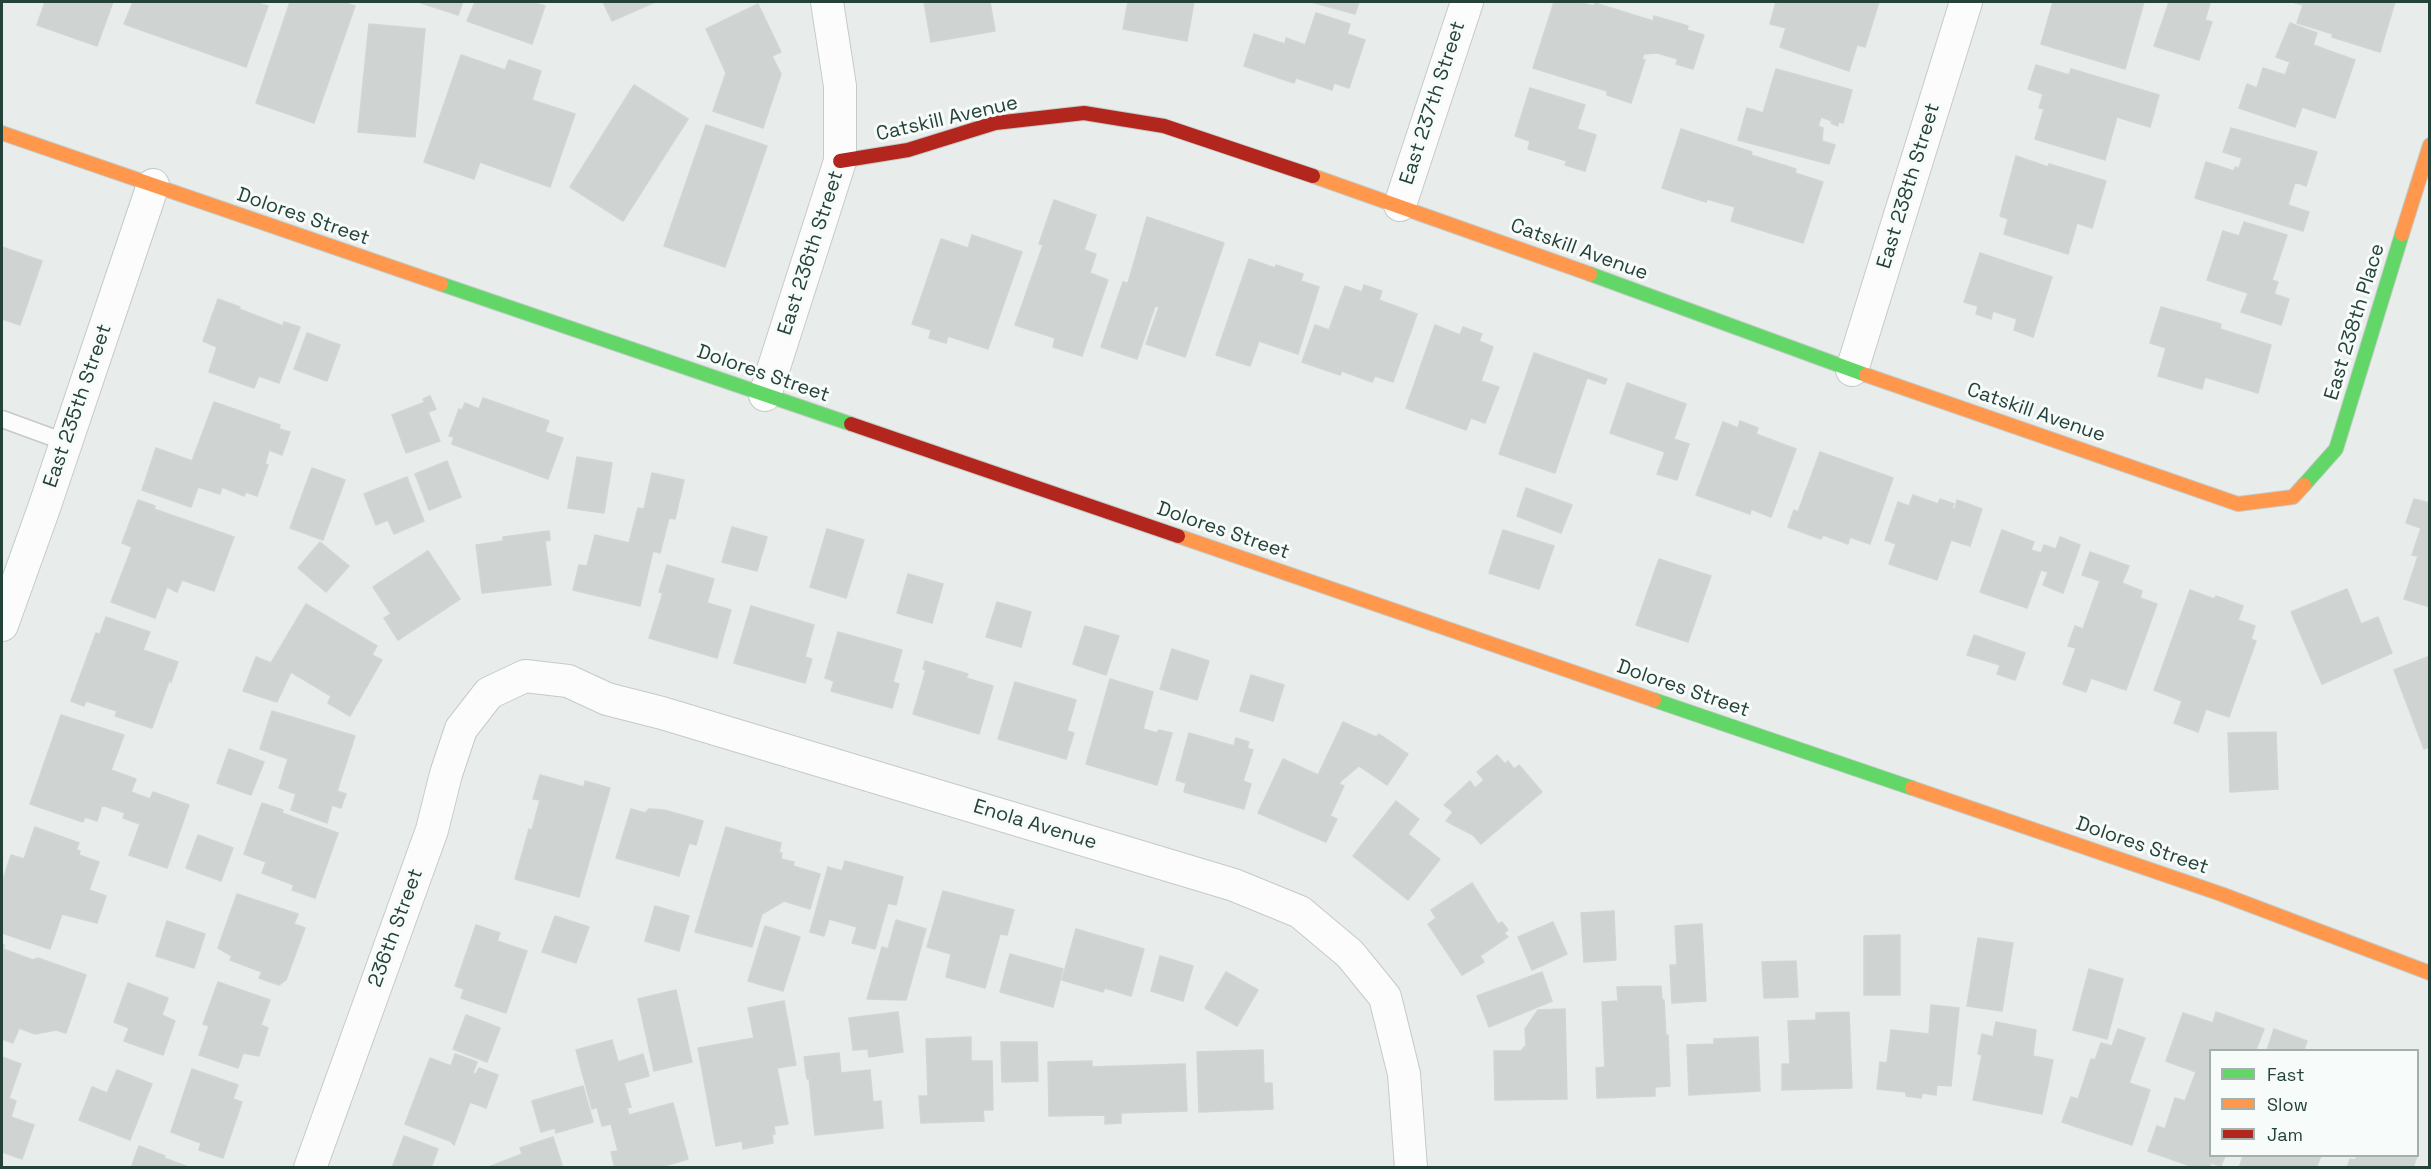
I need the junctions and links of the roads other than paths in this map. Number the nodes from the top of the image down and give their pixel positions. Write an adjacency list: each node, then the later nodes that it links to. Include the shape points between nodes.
1 (827, 2): 6 (street, East 236th Street, via 840,86)
2 (1467, 2): 8 (street, East 237th Street)
3 (1966, 2): 9 (street, East 238th Street)
4 (2, 133): 7 (street, Dolores Street)
5 (2430, 145): 13 (street, East 238th Place, via 2336,449)
6 (840, 161): 8 (street, Catskill Avenue, via 908,150 995,123 1084,113 1164,126); 10 (street, East 236th Street)
7 (153, 185): 10 (street, Dolores Street); 12 (street, East 235th Street)
8 (1400, 205): 9 (street, Catskill Avenue)
9 (1852, 370): 13 (street, Catskill Avenue, via 2238,504)
10 (765, 395): 16 (street, Dolores Street, via 2221,894)
11 (2, 419): 12 (lane)
12 (65, 442): 14 (street, East 235th Street)
13 (2293, 497)
14 (2, 625)
15 (489, 693): 17 (street, 236th Street, via 461,729 432,830); 18 (street, Enola Avenue, via 525,676 568,681 607,699 1234,885 1299,912 1350,954 1385,997 1404,1074)
16 (2430, 973)
17 (310, 1167)
18 (1411, 1167)

